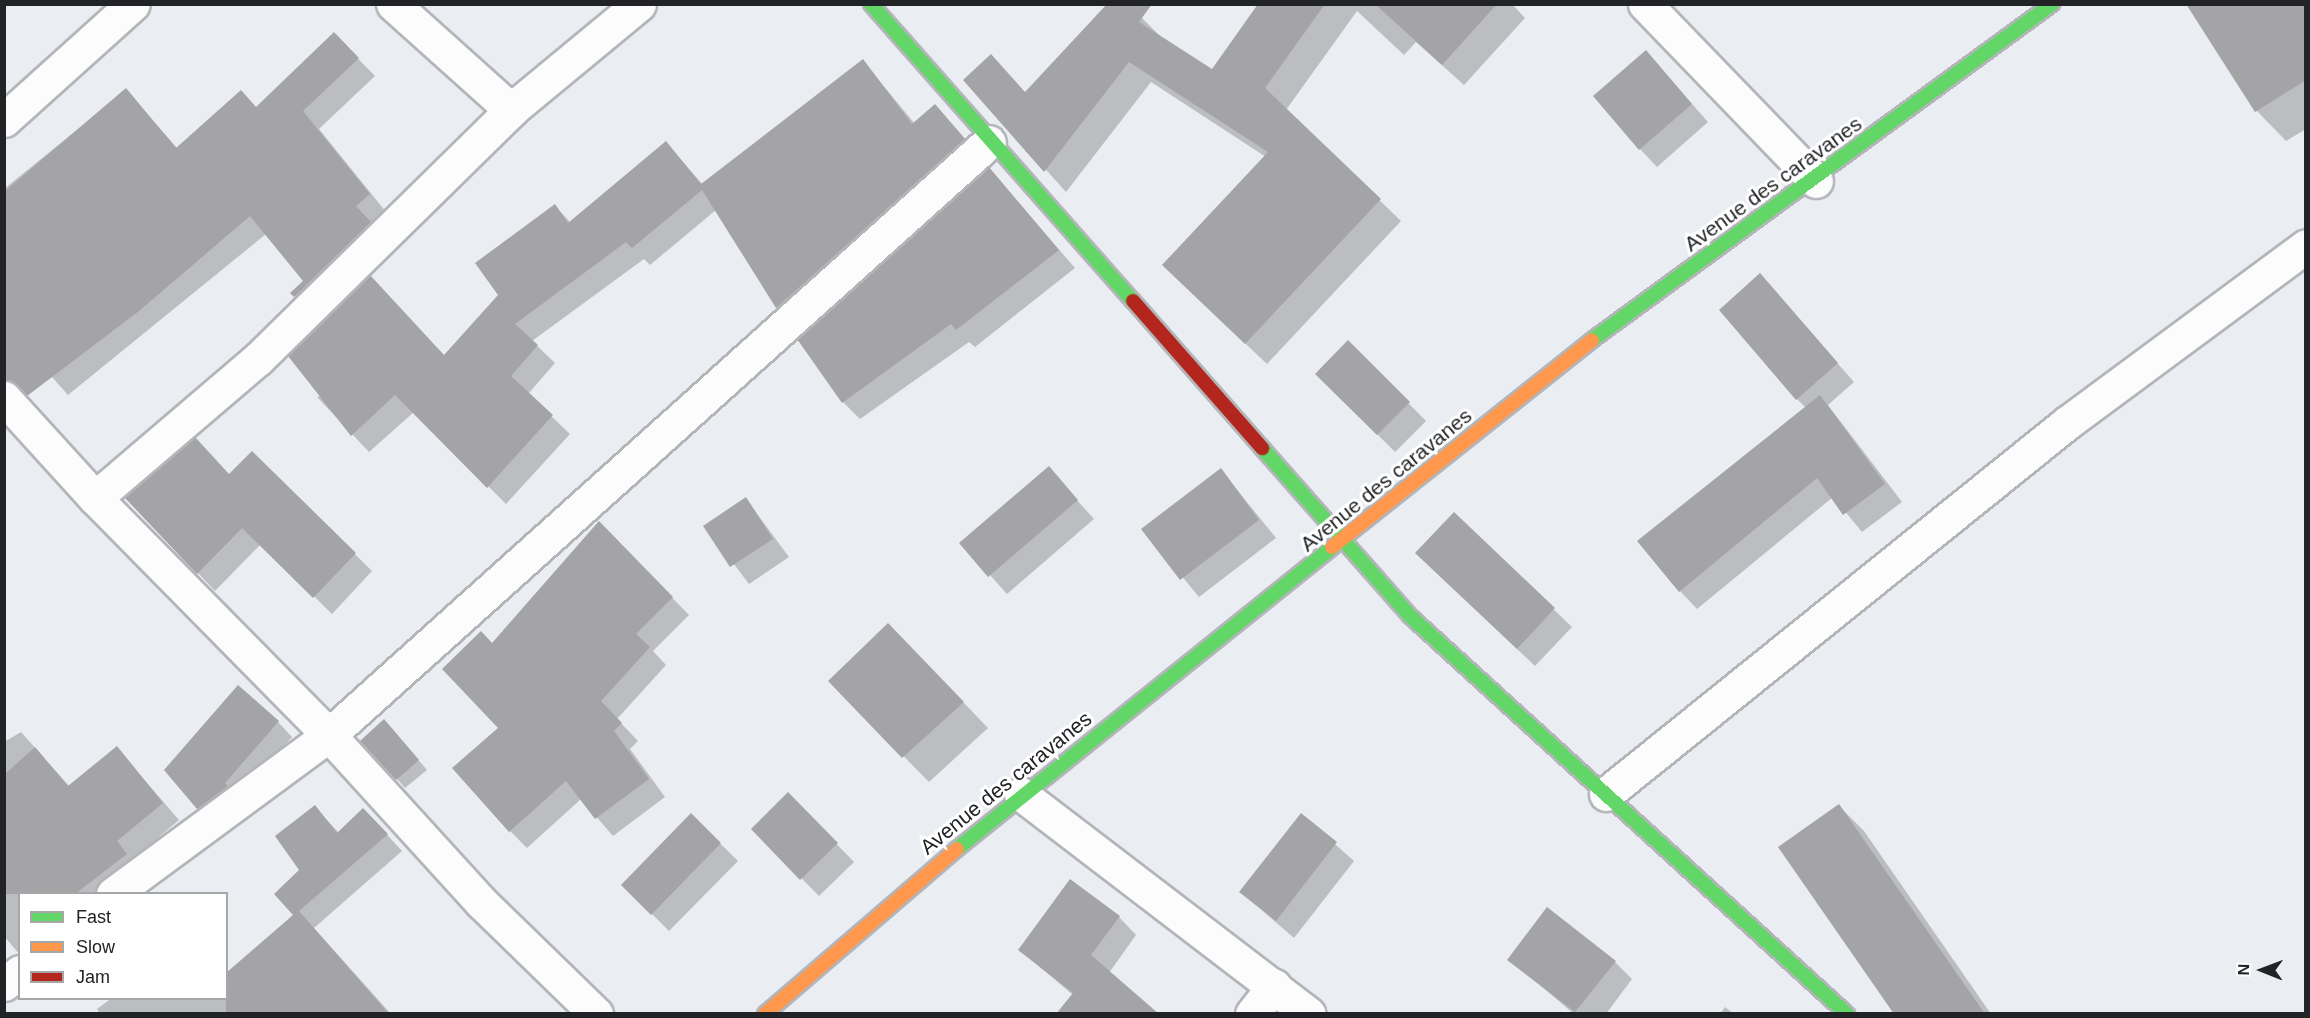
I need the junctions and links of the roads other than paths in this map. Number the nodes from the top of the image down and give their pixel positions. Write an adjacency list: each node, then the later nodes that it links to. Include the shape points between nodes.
1 (133, 4): 8 (street)
2 (393, 4): 7 (street)
3 (639, 4): 7 (street)
4 (871, 4): 9 (street)
5 (1645, 4): 10 (street)
6 (2052, 4): 10 (street, Avenue des caravanes)
7 (511, 110): 13 (street, via 258,359)
8 (4, 120)
9 (988, 142): 14 (street); 15 (street)
10 (1816, 181): 14 (street, Avenue des caravanes, via 1616,321)
11 (2306, 246): 17 (street, via 2067,423)
12 (4, 398): 13 (street)
13 (95, 498): 15 (street)
14 (1346, 541): 16 (street, Avenue des caravanes); 17 (street, via 1411,617)
15 (329, 735): 18 (street); 22 (street, via 482,903)
16 (1021, 794): 21 (street); 23 (street, Avenue des caravanes)
17 (1606, 794): 26 (street)
18 (116, 892)
19 (18, 974): 20 (street)
20 (4, 984)
21 (1274, 986): 24 (street); 25 (street)
22 (596, 1014)
23 (765, 1014)
24 (1252, 1014)
25 (1309, 1014)
26 (1847, 1014)

